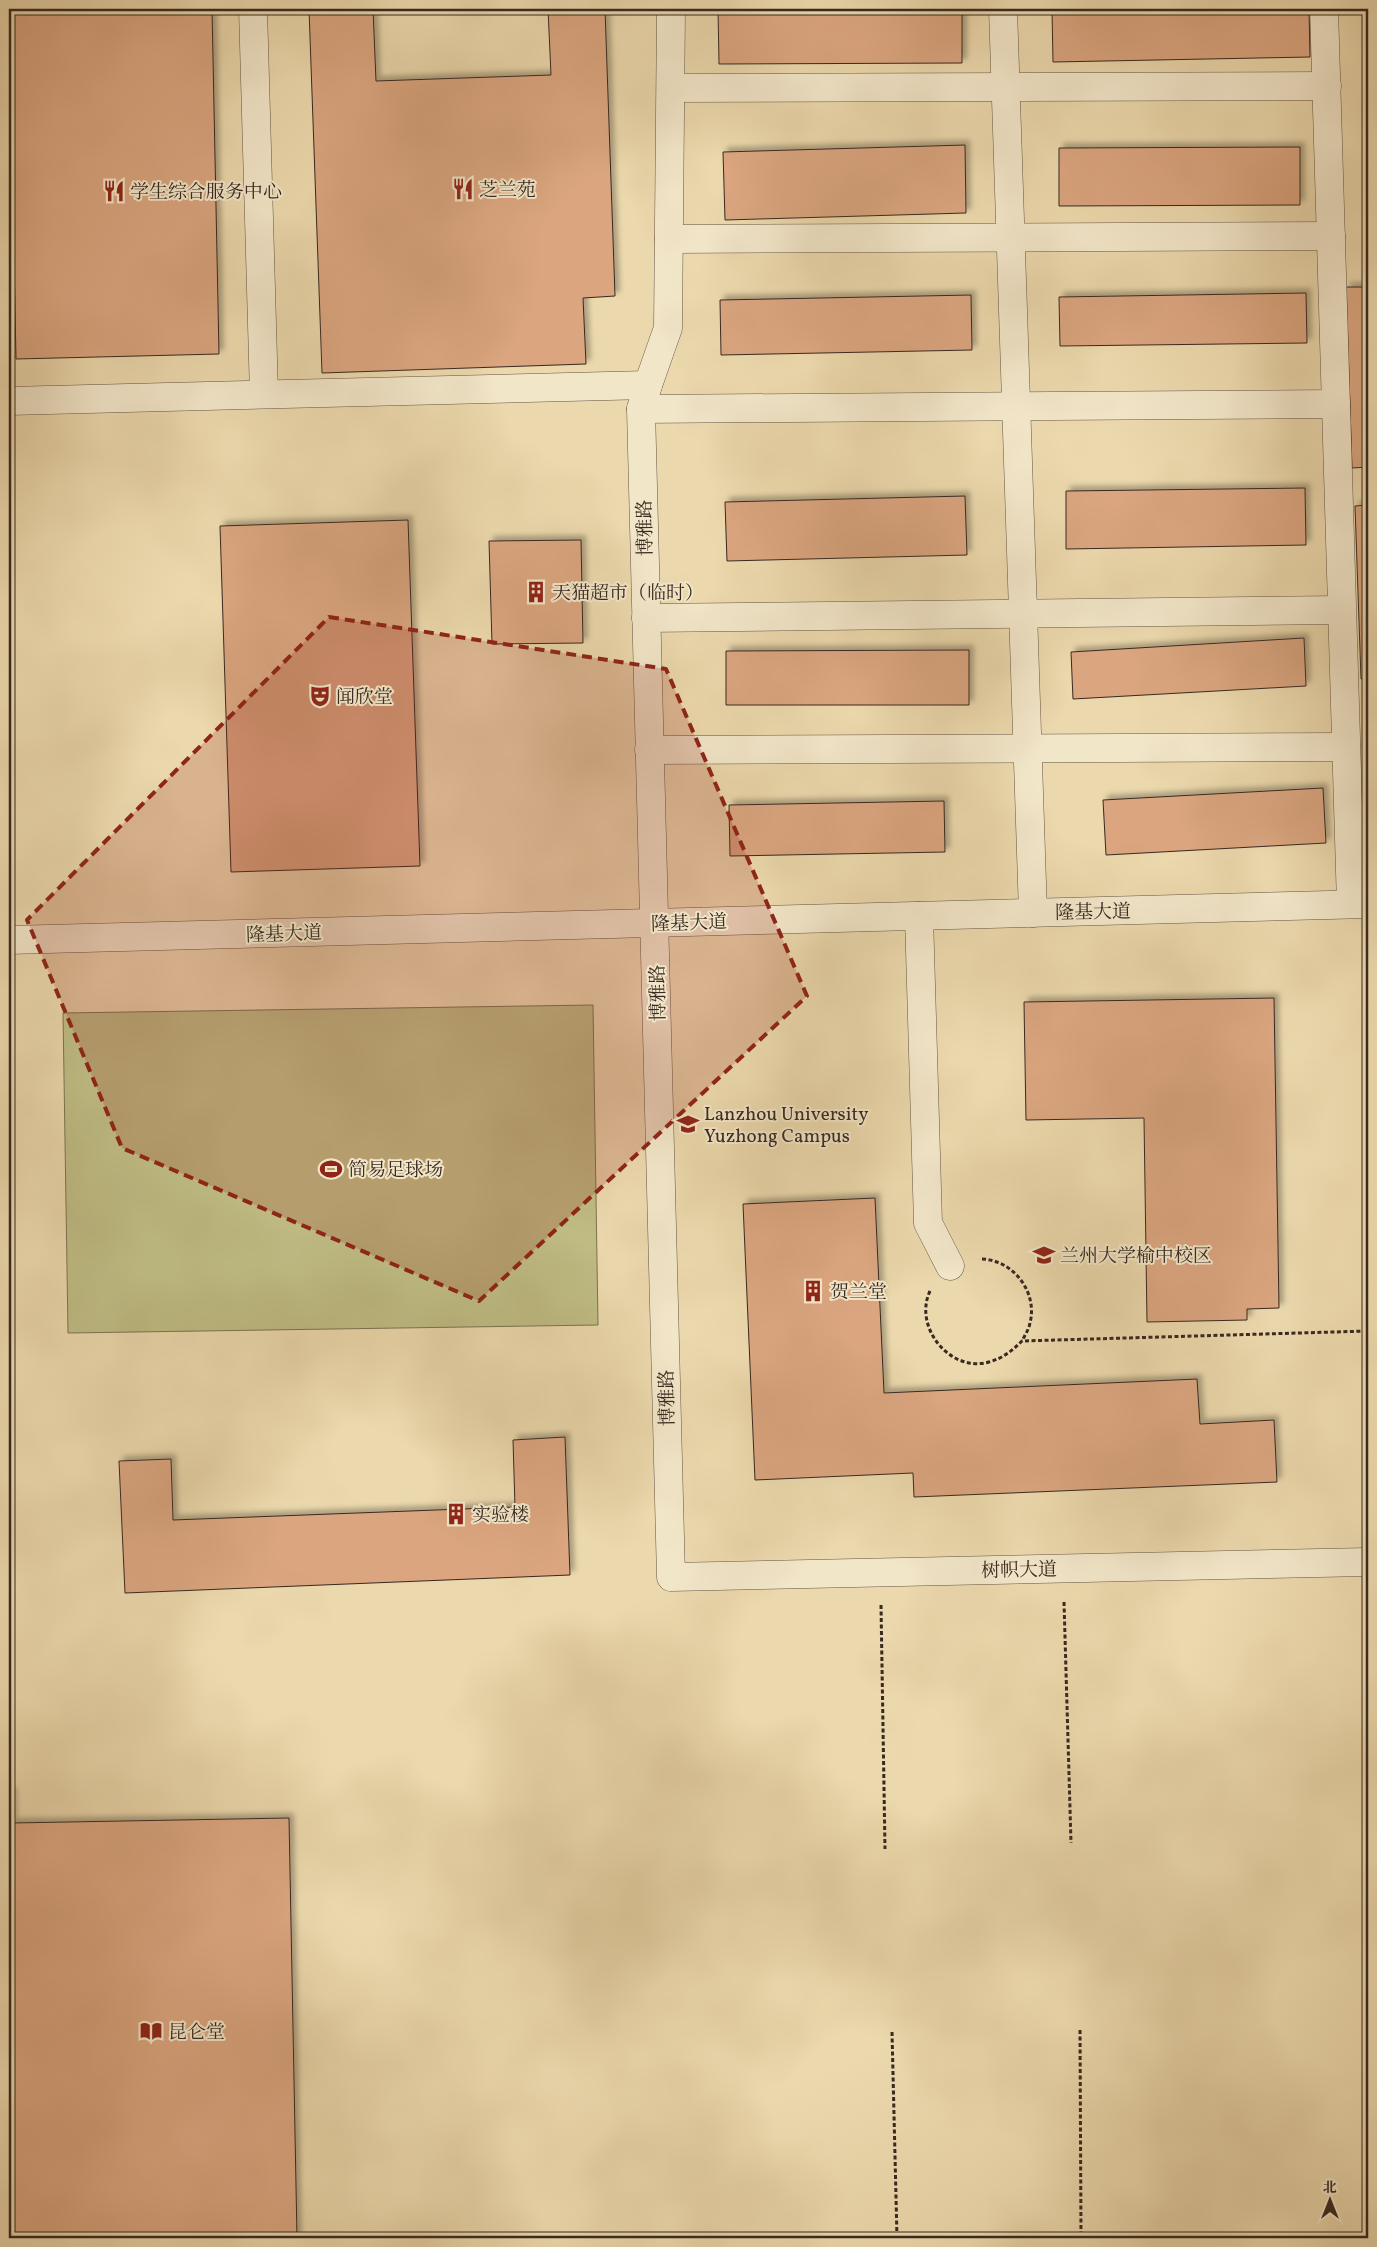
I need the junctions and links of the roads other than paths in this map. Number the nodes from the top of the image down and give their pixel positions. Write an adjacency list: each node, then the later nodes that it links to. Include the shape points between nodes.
1 (253, 9): 11 (street)
2 (671, 9): 7 (street)
3 (1003, 9): 6 (street)
4 (1324, 9): 5 (street)
5 (1326, 86): 6 (street); 8 (street)
6 (1006, 87): 7 (street); 9 (street)
7 (670, 88): 10 (street)
8 (1331, 236): 9 (street); 14 (street)
9 (1010, 238): 10 (street); 15 (street)
10 (669, 239): 12 (street, via 668,328)
11 (264, 394): 12 (street); 13 (street)
12 (645, 397): 15 (street); 18 (street, 博雅路)
13 (9, 401)
14 (1336, 404): 15 (street); 16 (street)
15 (1016, 406): 17 (street)
16 (1341, 610): 17 (street); 19 (street)
17 (1023, 614): 18 (street); 20 (street)
18 (646, 618): 21 (street, 博雅路)
19 (1346, 747): 20 (street); 22 (street)
20 (1027, 748): 21 (street); 23 (street)
21 (650, 750): 25 (street, 博雅路)
22 (1360, 904): 23 (street, 隆基大道)
23 (1033, 913): 24 (street, 隆基大道)
24 (919, 916): 25 (street, 隆基大道); 27 (street, via 928,1223)
25 (655, 923): 26 (street, 隆基大道); 29 (street, 博雅路)
26 (9, 940)
27 (950, 1266)
28 (1368, 1562): 29 (street, 树帜大道)
29 (670, 1577)

